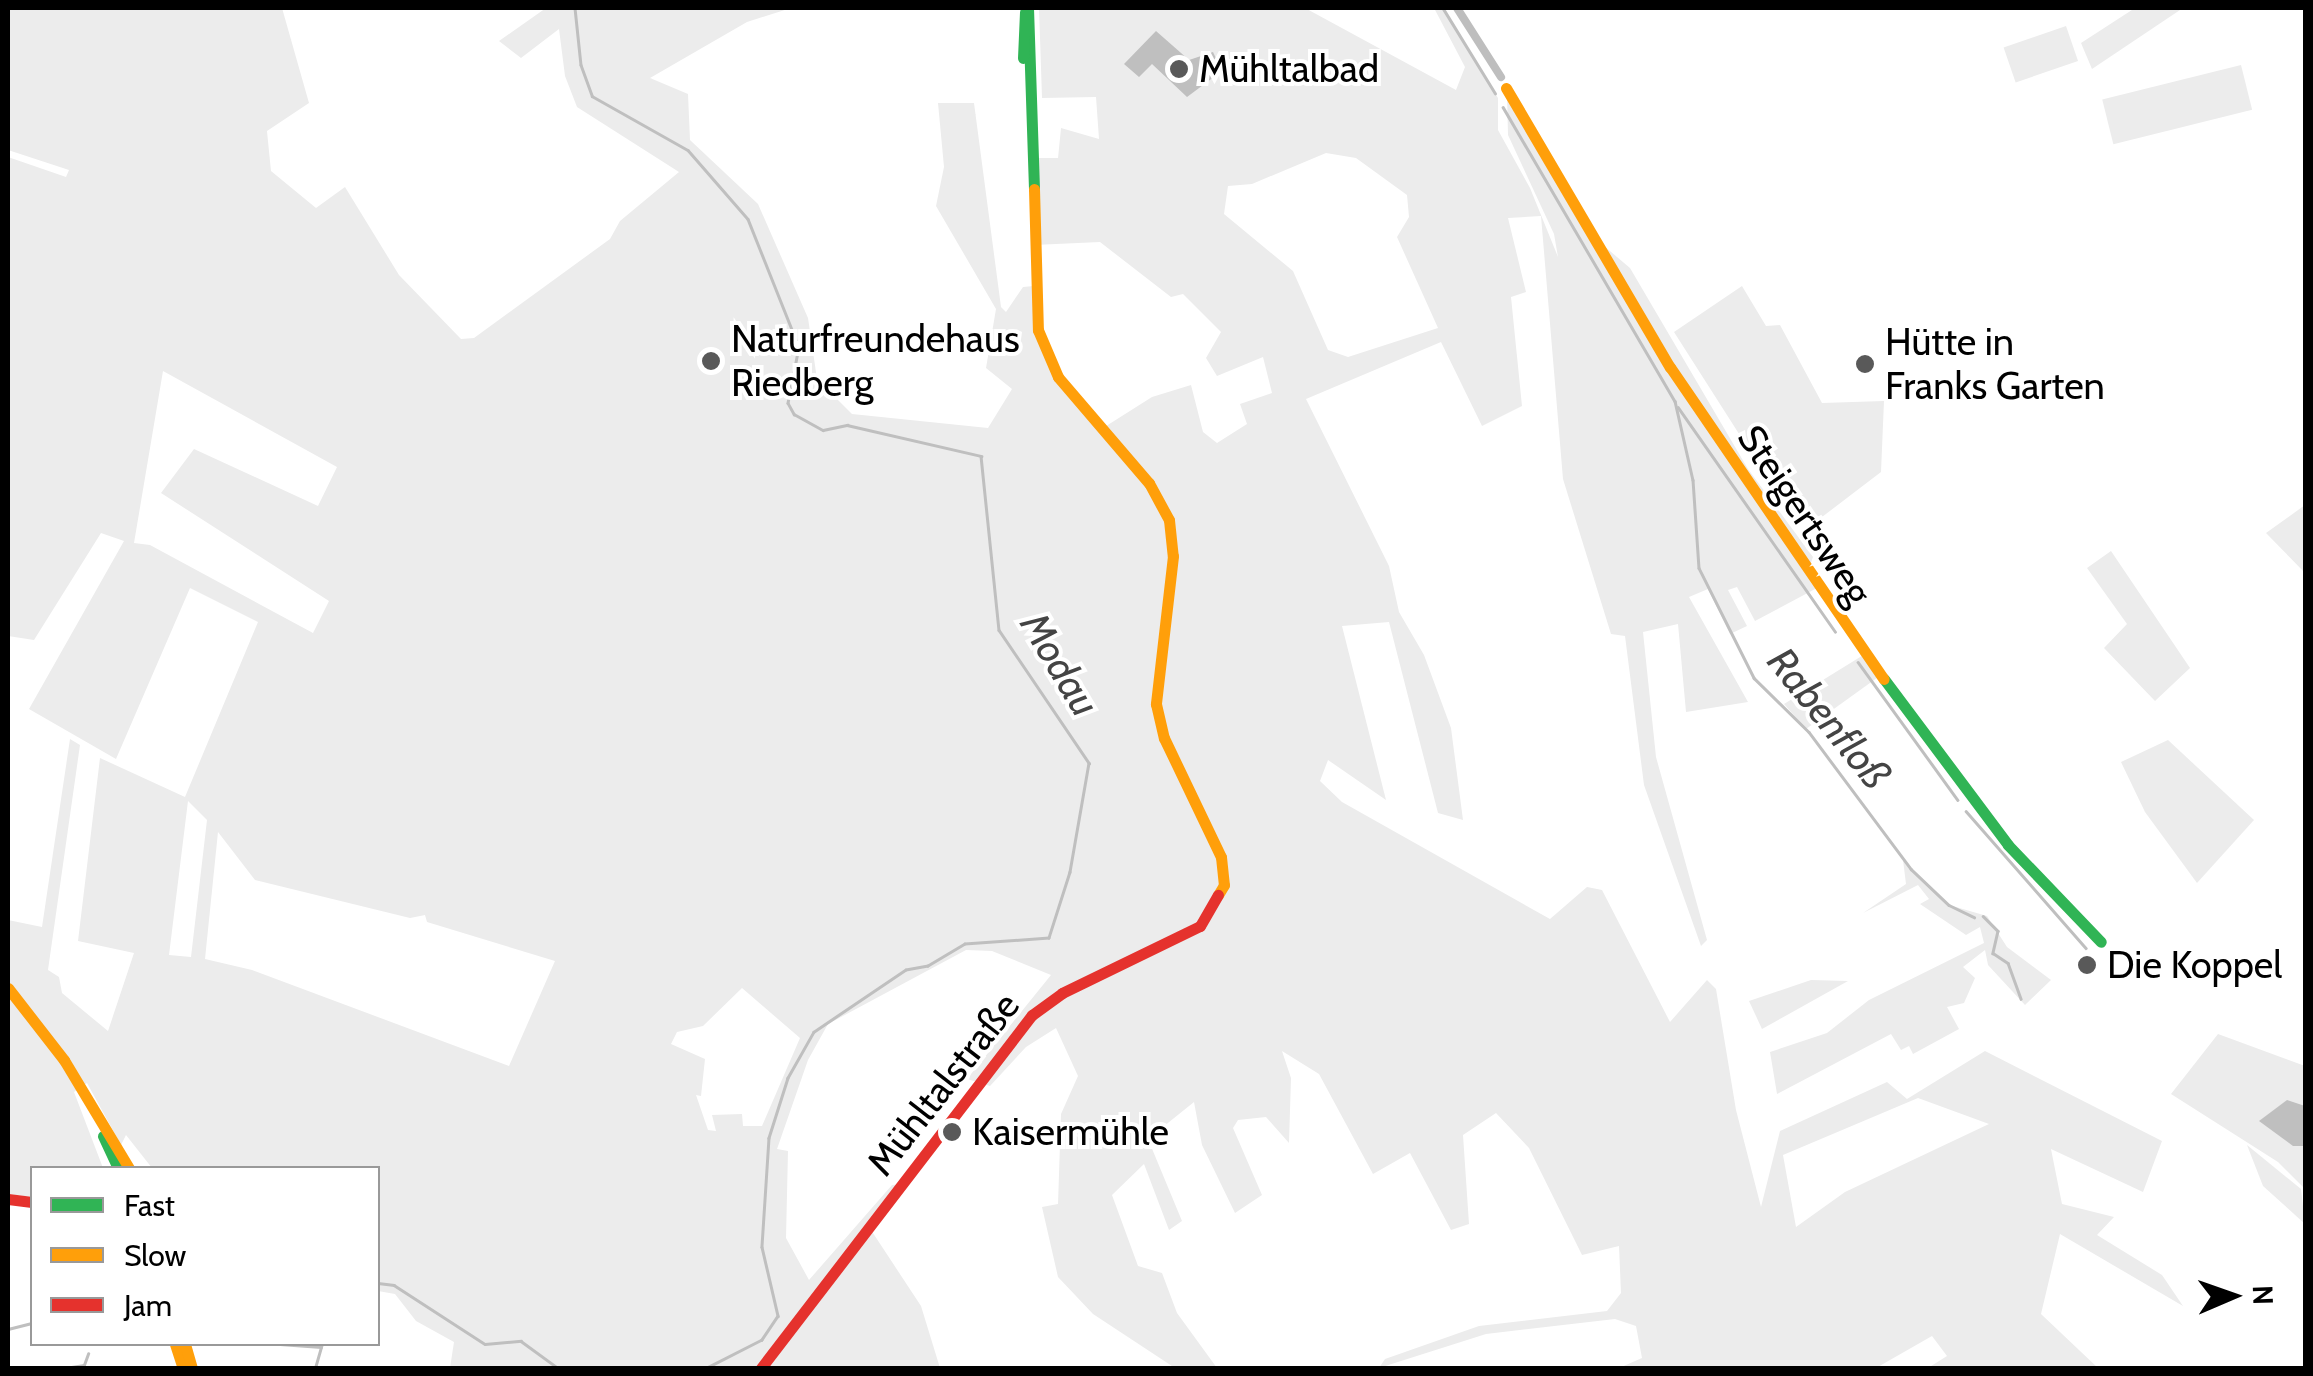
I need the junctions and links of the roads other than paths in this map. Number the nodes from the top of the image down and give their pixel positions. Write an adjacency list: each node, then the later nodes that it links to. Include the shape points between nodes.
1 (1027, 8): 11 (street, Mühltalstraße, via 1038,330 1058,378 1149,482 1169,520 1173,556 1156,704 1164,738 1221,857 1224,885 1200,926 1062,993 1032,1015)
2 (1457, 8): 3 (street, Steigertsweg)
3 (1503, 83): 4 (street, Steigertsweg, via 1688,397 1816,588 2008,844)
4 (2101, 942)
5 (8, 988): 6 (street)
6 (81, 1088): 7 (street); 10 (street)
7 (106, 1144): 8 (street); 9 (street)
8 (108, 1166)
9 (117, 1166)
10 (128, 1166)
11 (761, 1368)

